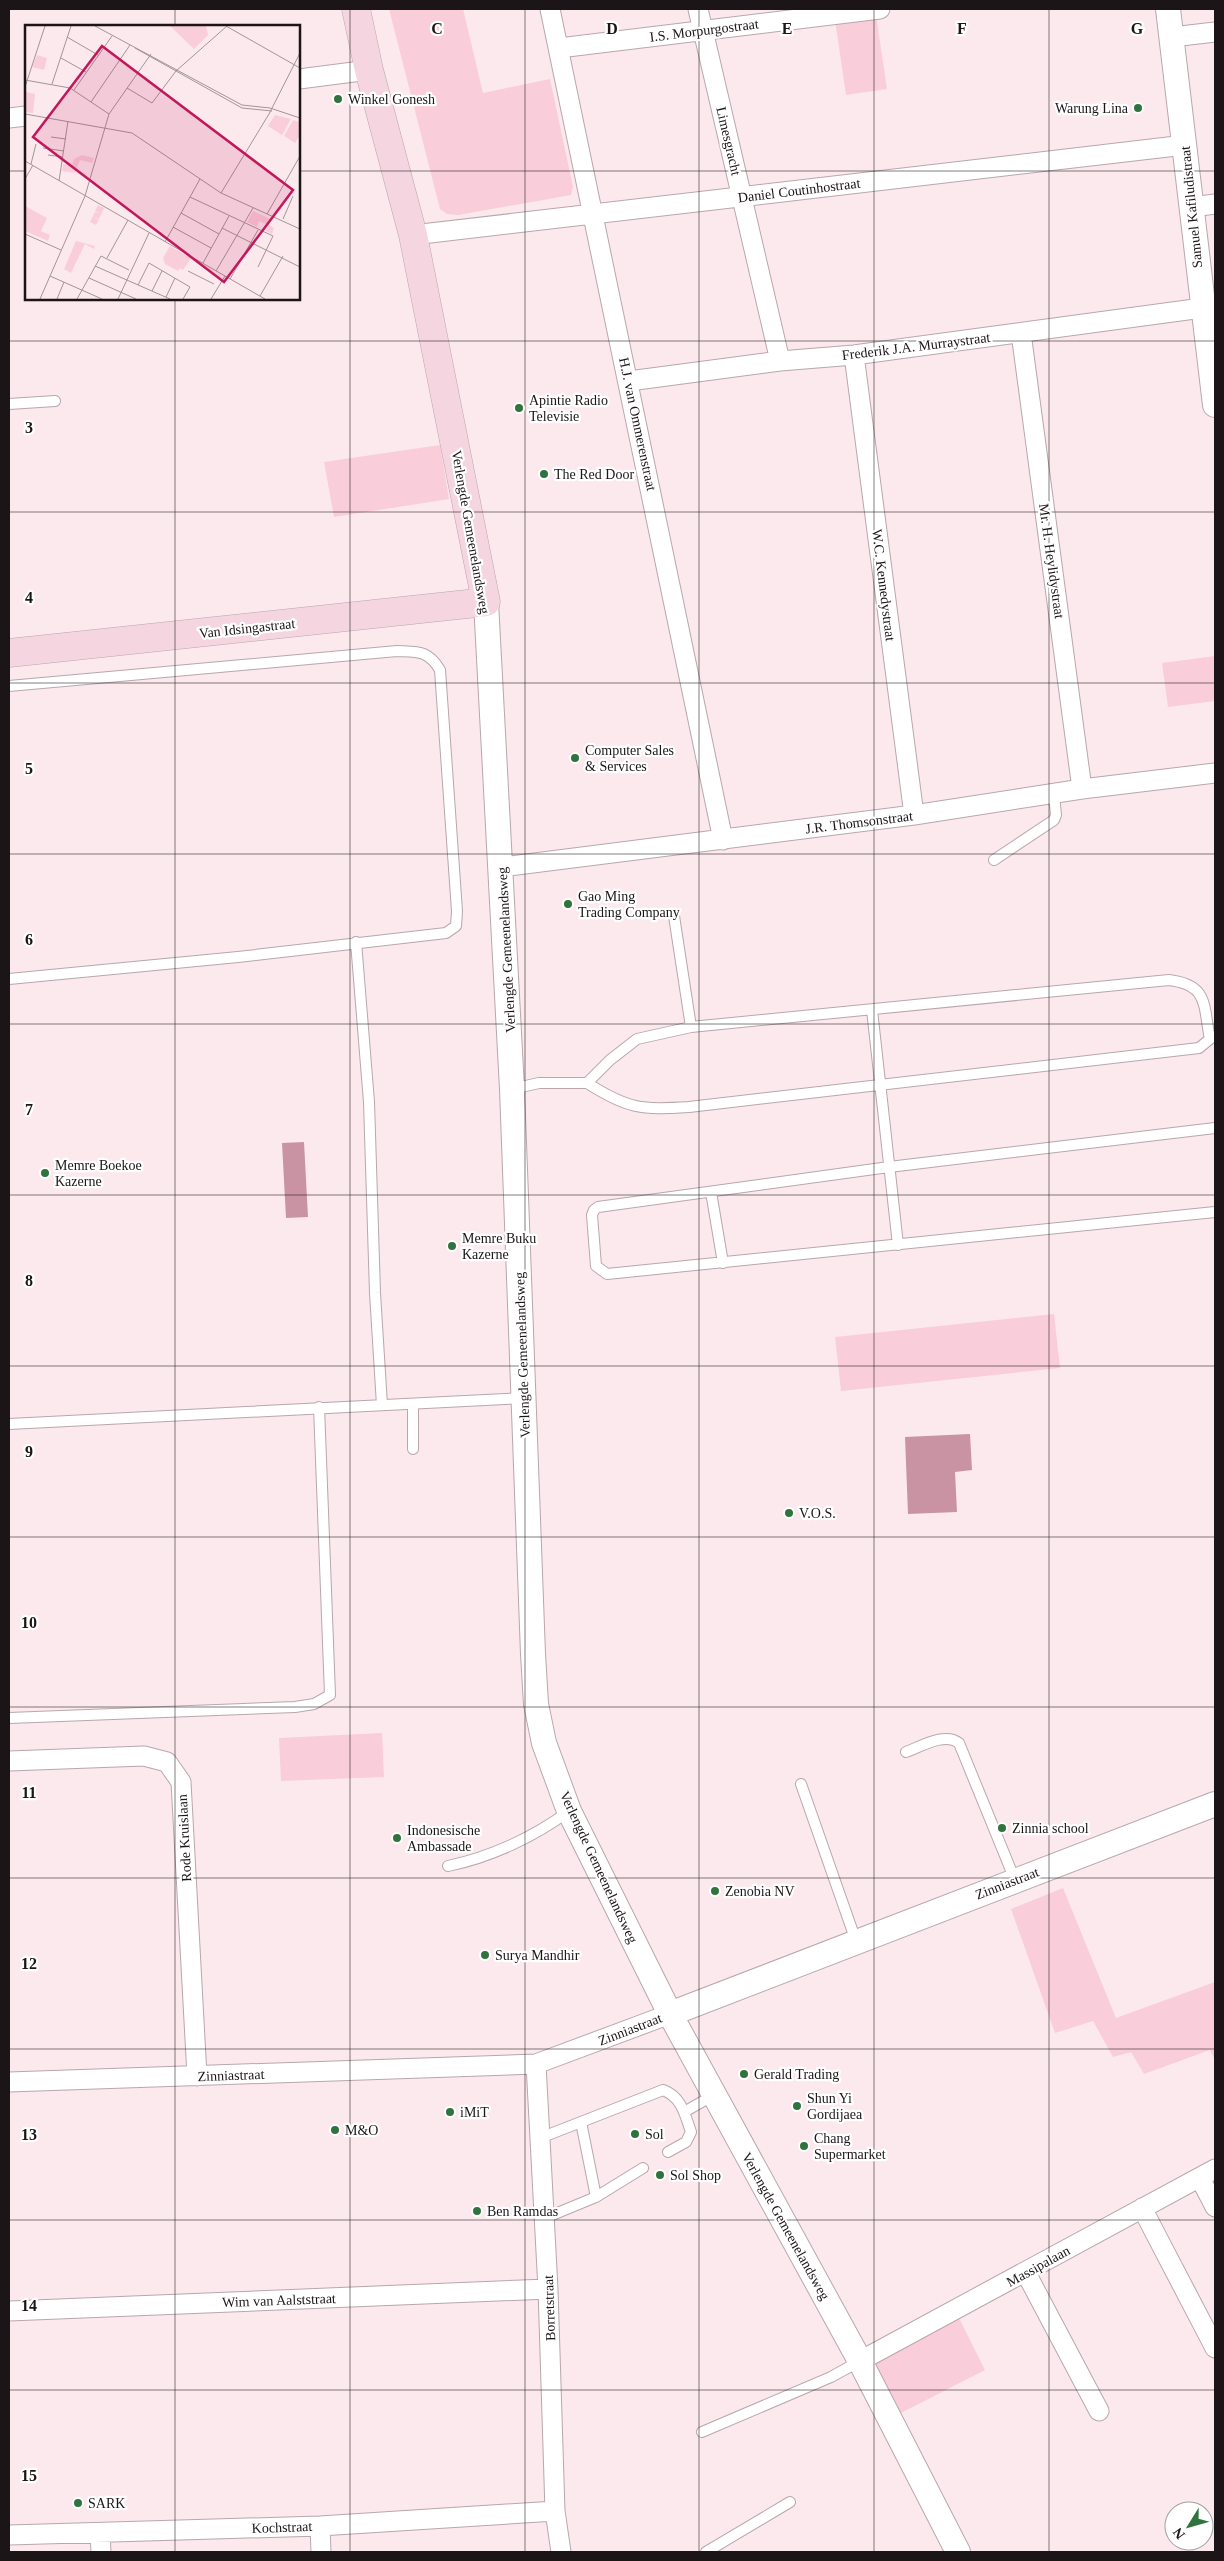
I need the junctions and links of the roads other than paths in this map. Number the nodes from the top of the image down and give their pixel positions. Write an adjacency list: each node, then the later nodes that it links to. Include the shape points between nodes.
1 (339, 9): 11 (main road, Verlengde Gemeenelandsweg, via 343,24)
2 (356, 9): 11 (main road, Verlengde Gemeenelandsweg)
3 (550, 9): 10 (street, H.J. van Ommerenstraat)
4 (698, 9): 7 (street, Limesgracht)
5 (880, 9): 7 (street, I.S. Morpurgostraat)
6 (1168, 9): 9 (street, Samuel Kafiludistraat)
7 (703, 30): 10 (street, I.S. Morpurgostraat); 16 (street, Limesgracht)
8 (1215, 32): 9 (street)
9 (1172, 37): 15 (street, Samuel Kafiludistraat)
10 (559, 48): 19 (street, H.J. van Ommerenstraat)
11 (369, 70): 12 (street); 20 (main road, Verlengde Gemeenelandsweg)
12 (300, 80)
13 (25, 116): 14 (street)
14 (9, 118)
15 (1184, 144): 16 (street, Daniel Coutinhostraat); 18 (street, Samuel Kafiludistraat)
16 (741, 196): 19 (street, Daniel Coutinhostraat); 24 (street, Limesgracht)
17 (1215, 204): 18 (street)
18 (1192, 207): 21 (street, Samuel Kafiludistraat)
19 (592, 216): 20 (street, Daniel Coutinhostraat); 25 (street, H.J. van Ommerenstraat)
20 (413, 235): 29 (main road, Verlengde Gemeenelandsweg)
21 (1202, 308): 22 (street, Frederik J.A. Murraystraat); 28 (street, Samuel Kafiludistraat)
22 (1021, 333): 23 (street, Frederik J.A. Murraystraat); 33 (street, Mr. H. Heylidystraat)
23 (854, 355): 24 (street, Frederik J.A. Murraystraat); 35 (street, W.C. Kennedystraat)
24 (780, 361): 25 (street, Frederik J.A. Murraystraat)
25 (629, 382): 36 (street, H.J. van Ommerenstraat)
26 (55, 401): 27 (lane)
27 (9, 404)
28 (1215, 405)
29 (486, 602): 30 (main road, Van Idsingastraat); 38 (street, Verlengde Gemeenelandsweg)
30 (9, 653)
31 (9, 686): 40 (lane, via 397,651 424,652 434,659 440,670 449,772 458,911 456,926 446,933)
32 (1215, 773): 33 (street, J.R. Thomsonstraat)
33 (1082, 789): 34 (street, J.R. Thomsonstraat)
34 (1054, 795): 35 (street, J.R. Thomsonstraat); 37 (lane, via 1054,820)
35 (914, 815): 36 (street, J.R. Thomsonstraat)
36 (723, 840): 38 (street, J.R. Thomsonstraat)
37 (994, 860)
38 (502, 868): 46 (street, Verlengde Gemeenelandsweg)
39 (674, 916): 43 (lane)
40 (356, 942): 41 (lane); 54 (lane, via 369,1102)
41 (9, 979)
42 (872, 1010): 43 (lane); 45 (lane); 45 (lane, via 1169,980 1184,982 1200,993 1210,1039 1199,1048)
43 (691, 1027): 44 (lane, via 637,1039)
44 (587, 1083): 45 (lane, via 615,1101 650,1110); 46 (lane, via 539,1083)
45 (880, 1085): 48 (lane)
46 (512, 1088): 53 (street, Verlengde Gemeenelandsweg)
47 (1215, 1128): 48 (lane)
48 (889, 1167): 49 (lane); 51 (lane)
49 (711, 1192): 52 (lane); 52 (lane, via 596,1208 592,1215 596,1262 599,1270 607,1274)
50 (1215, 1212): 51 (lane)
51 (898, 1245): 52 (lane)
52 (723, 1263)
53 (524, 1398): 55 (lane); 64 (street, Verlengde Gemeenelandsweg, via 536,1704 544,1743)
54 (382, 1405): 55 (lane); 56 (lane)
55 (413, 1405): 58 (lane)
56 (319, 1407): 57 (lane); 59 (lane, via 330,1696 314,1704 295,1706)
57 (9, 1424)
58 (413, 1449)
59 (9, 1718)
60 (906, 1752): 66 (lane, via 945,1738 953,1738 959,1743)
61 (9, 1760): 70 (street, Rode Kruislaan, via 144,1756 167,1762 181,1782)
62 (801, 1784): 67 (lane)
63 (1215, 1804): 66 (street, Zinniastraat)
64 (569, 1811): 65 (lane, via 536,1833 474,1861); 68 (street, Verlengde Gemeenelandsweg)
65 (448, 1866)
66 (1015, 1880): 67 (street, Zinniastraat)
67 (856, 1941): 68 (street, Zinniastraat)
68 (670, 2014): 69 (street, Zinniastraat); 72 (street, Verlengde Gemeenelandsweg)
69 (536, 2064): 70 (street, Zinniastraat); 75 (street, Borretstraat)
70 (197, 2076): 71 (street, Zinniastraat)
71 (9, 2082)
72 (714, 2095): 73 (lane); 87 (street, Verlengde Gemeenelandsweg)
73 (684, 2112): 74 (lane, via 674,2094 663,2090); 76 (lane, via 691,2132 686,2142)
74 (581, 2122): 75 (lane); 79 (lane)
75 (540, 2138): 82 (street, Borretstraat)
76 (668, 2152)
77 (643, 2168): 79 (lane)
78 (1207, 2174): 80 (street); 81 (street, Massipalaan)
79 (596, 2197): 82 (lane)
80 (1215, 2207)
81 (1142, 2208): 83 (street, Massipalaan); 86 (street)
82 (545, 2218): 84 (street, Borretstraat)
83 (1026, 2273): 87 (street, Massipalaan); 88 (street)
84 (548, 2290): 85 (street, Wim van Aalststraat); 91 (street, Borretstraat)
85 (9, 2311)
86 (1215, 2348)
87 (860, 2361): 89 (lane, via 831,2377); 99 (street, Verlengde Gemeenelandsweg)
88 (1099, 2411)
89 (702, 2432)
90 (790, 2502): 98 (lane)
91 (555, 2511): 92 (street, Kochstraat); 97 (street, Borretstraat)
92 (320, 2526): 93 (street, Kochstraat); 96 (street)
93 (100, 2533): 94 (street, Kochstraat); 95 (street)
94 (9, 2535)
95 (101, 2552)
96 (321, 2552)
97 (561, 2552)
98 (706, 2552)
99 (958, 2552)

